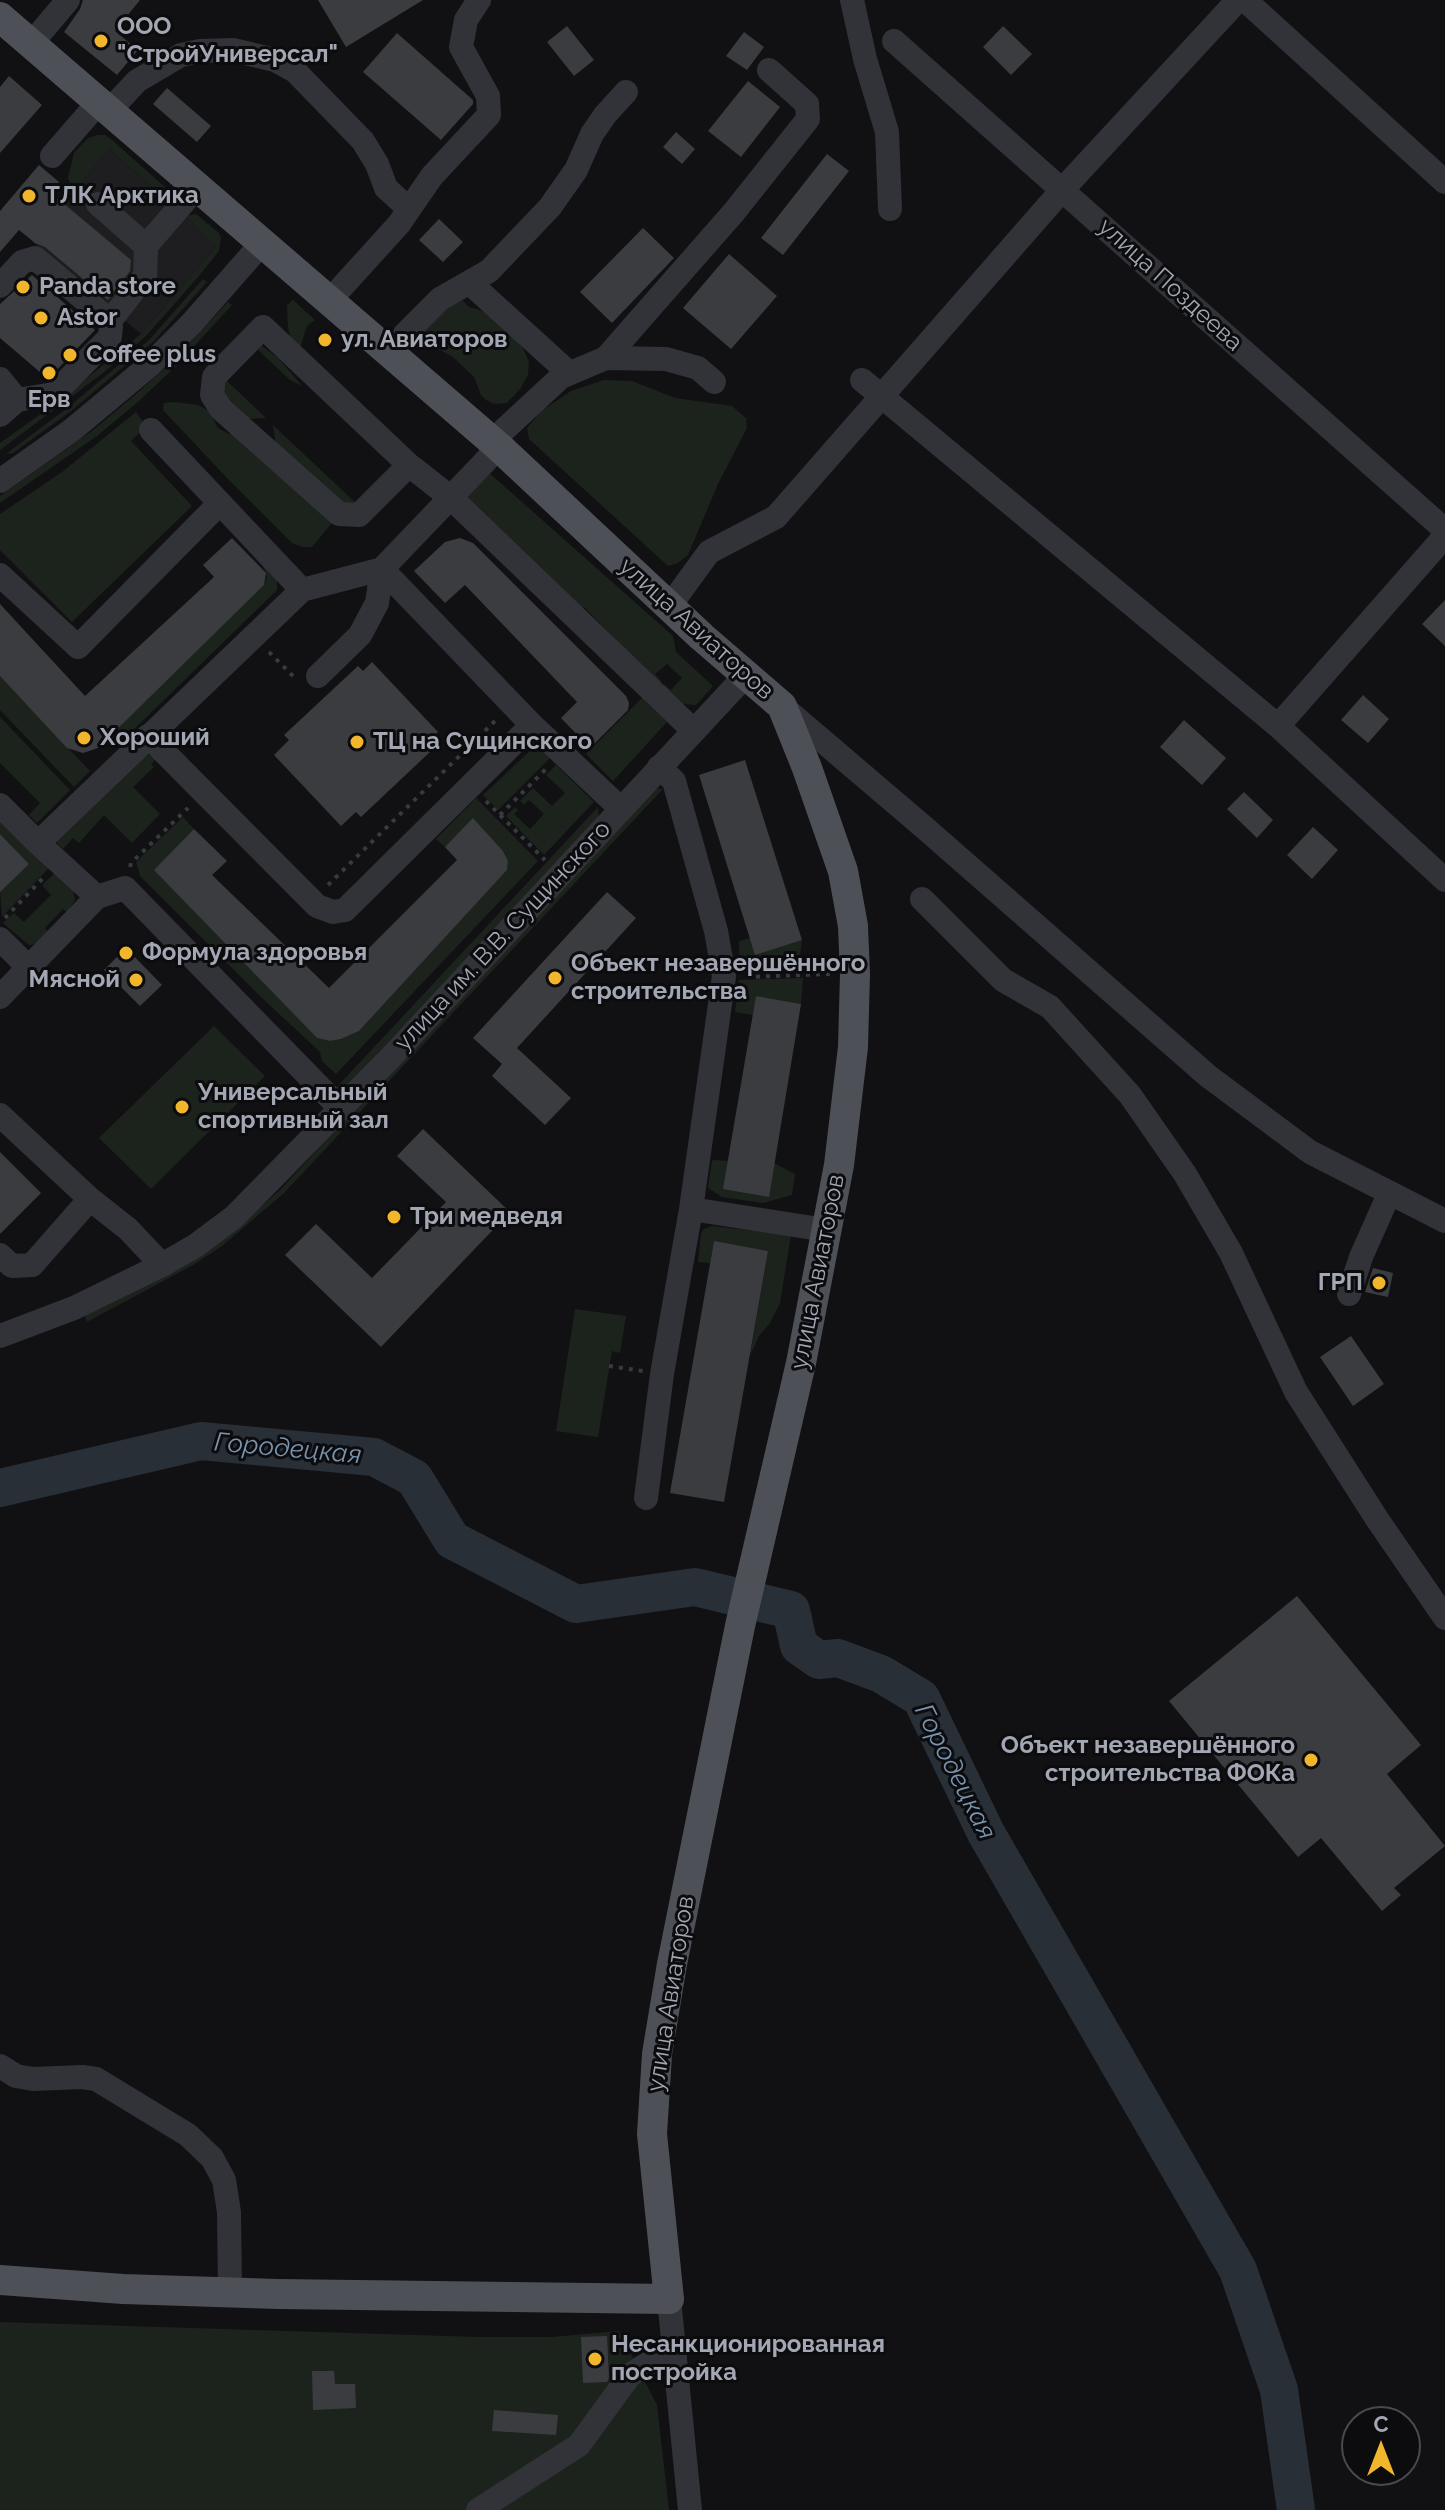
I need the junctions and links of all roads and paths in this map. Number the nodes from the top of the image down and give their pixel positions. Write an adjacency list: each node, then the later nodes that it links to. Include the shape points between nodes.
1 (68, 0): 6 (street)
2 (479, 0): 16 (street, via 466,20 461,47 488,96 489,115)
3 (852, 0): 17 (street, via 887,132)
4 (1238, 0): 14 (street)
5 (1245, 0): 12 (street)
6 (11, 32): 10 (main road, улица Авиаторов)
7 (894, 41): 14 (street, улица Поздеева)
8 (769, 70): 25 (street, via 807,104 808,119)
9 (626, 92): 20 (street, via 592,134 576,170 550,207 489,271)
10 (104, 107): 11 (street); 13 (main road, улица Авиаторов); 16 (street, via 181,55 233,50 275,60 295,71 363,141 386,188)
11 (52, 156)
12 (1445, 182)
13 (197, 187): 18 (main road, улица Авиаторов); 19 (street)
14 (1063, 189): 29 (street); 37 (street, улица Поздеева)
15 (98, 204): 19 (street)
16 (409, 209): 22 (street)
17 (890, 209)
18 (263, 242): 22 (main road, улица Авиаторов); 34 (street, via 150,365 72,430)
19 (146, 246): 23 (street, via 145,276)
20 (470, 283): 24 (street, via 440,299); 26 (street)
21 (0, 286): 23 (street, via 22,262 35,258)
22 (330, 300): 32 (main road, улица Авиаторов)
23 (110, 321): 30 (street, via 110,337 54,394)
24 (405, 334)
25 (606, 358): 26 (street); 28 (street, via 666,359 698,368)
26 (569, 373): 32 (street, via 521,411)
27 (0, 379): 30 (street)
28 (714, 382)
29 (871, 387): 41 (street, via 776,517 709,552); 48 (street)
30 (9, 407)
31 (151, 430): 36 (street)
32 (495, 444): 35 (street); 41 (main road, улица Авиаторов)
33 (409, 465): 33 (street, via 359,515 339,514 221,409 212,395 214,377 263,327); 35 (street)
34 (1, 478)
35 (451, 498): 38 (street); 49 (street)
36 (220, 503): 39 (street, via 78,647); 40 (street)
37 (1445, 533): 48 (street)
38 (382, 569): 40 (street); 44 (street, via 377,603 360,635); 45 (street)
39 (0, 575)
40 (302, 590): 42 (street)
41 (669, 607): 43 (main road, улица Авиаторов)
42 (253, 637): 44 (path); 50 (street)
43 (746, 675): 46 (main road, улица Авиаторов); 49 (street, улица им. В.В. Сущинского)
44 (310, 681)
45 (512, 704): 47 (street); 65 (path)
46 (782, 706): 69 (main road, улица Авиаторов, via 843,871); 74 (street, via 1208,1076 1310,1152)
47 (532, 725): 51 (street); 53 (street)
48 (1278, 726): 61 (street)
49 (694, 731): 52 (street, улица им. В.В. Сущинского)
50 (148, 736): 54 (street); 58 (street)
51 (562, 753): 56 (street); 57 (path)
52 (659, 767): 56 (street, улица им. В.В. Сущинского); 70 (street, via 674,781)
53 (470, 786): 57 (path); 65 (street, via 345,910 333,912)
54 (204, 793): 62 (path, via 131,863); 65 (street)
55 (0, 805): 58 (street)
56 (620, 808): 72 (street, улица им. В.В. Сущинского)
57 (500, 815): 59 (path)
58 (38, 843): 60 (street)
59 (545, 860)
60 (59, 863): 63 (street); 66 (path)
61 (1445, 880)
62 (125, 888): 63 (street); 72 (street)
63 (97, 897): 68 (street)
64 (922, 899): 86 (street, via 1003,980 1050,1007 1130,1095 1231,1253 1296,1392)
65 (312, 901)
66 (0, 922)
67 (0, 939): 68 (street)
68 (28, 967): 71 (street)
69 (855, 974): 70 (path); 78 (main road, улица Авиаторов, via 847,1110)
70 (724, 976): 76 (street)
71 (0, 997)
72 (341, 1109): 80 (street, улица им. В.В. Сущинского, via 234,1217)
73 (0, 1115): 75 (street)
74 (1389, 1194): 77 (street); 81 (street)
75 (90, 1199): 79 (street, via 32,1265 12,1266); 80 (street)
76 (691, 1209): 78 (street); 84 (street)
77 (1445, 1221)
78 (826, 1230): 90 (main road, улица Авиаторов, via 740,1626 657,2054 652,2134)
79 (0, 1255)
80 (162, 1265): 82 (street, улица им. В.В. Сущинского, via 74,1308)
81 (1349, 1294)
82 (0, 1336)
83 (609, 1366): 84 (path)
84 (662, 1374): 85 (street)
85 (646, 1498)
86 (1444, 1612)
87 (0, 2066): 89 (street, via 33,2079 96,2079 188,2135 212,2158 224,2180 229,2212)
88 (0, 2280): 89 (main road)
89 (230, 2292): 90 (main road)
90 (669, 2299): 91 (street, улица Авиаторов)
91 (675, 2357): 92 (street, via 649,2363 630,2375 579,2445); 93 (street, улица Авиаторов)
92 (478, 2510)
93 (690, 2510)

